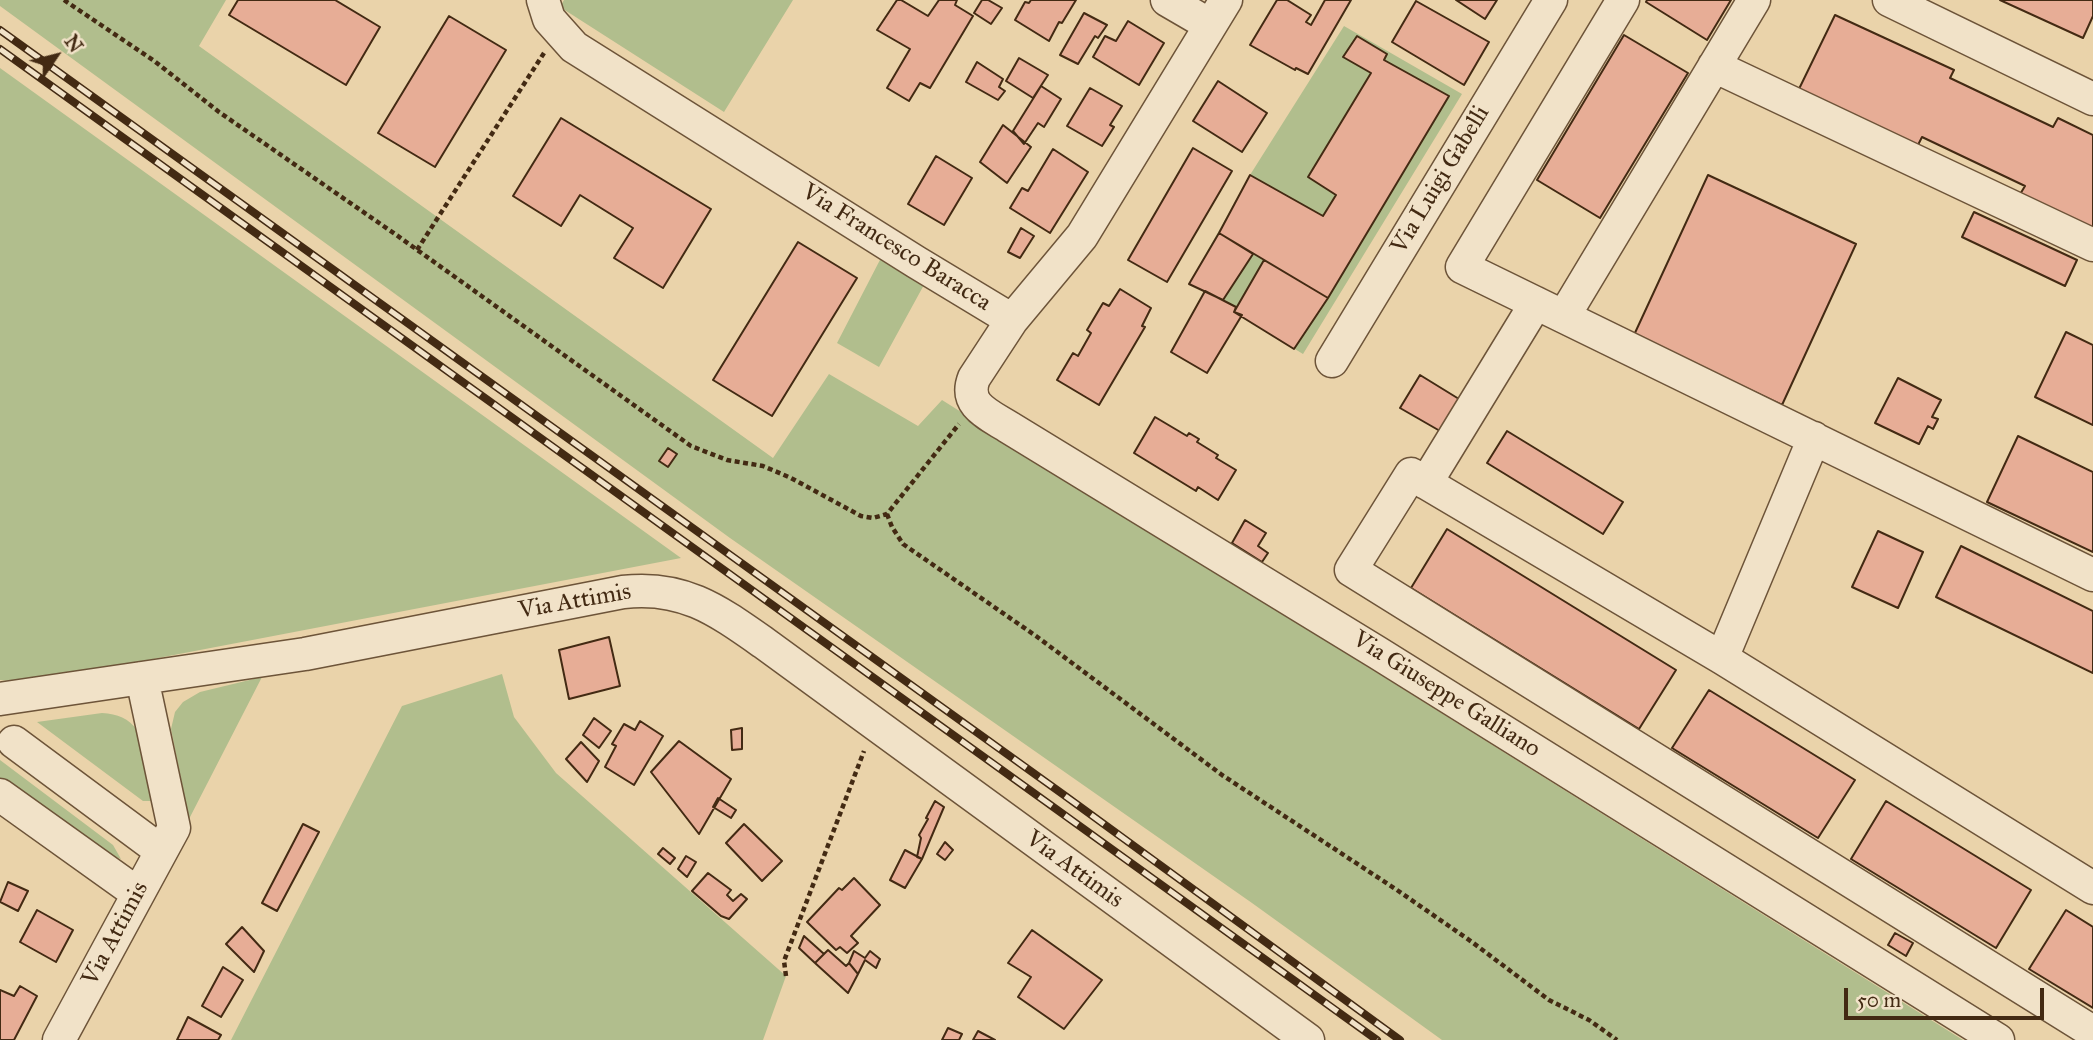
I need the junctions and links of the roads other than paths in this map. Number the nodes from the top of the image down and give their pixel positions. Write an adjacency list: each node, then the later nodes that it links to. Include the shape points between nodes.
1 (543, 0): 12 (street, Via Francesco Baracca, via 549,19 574,47)
2 (1167, 0): 7 (street)
3 (1551, 0): 13 (street, Via Luigi Gabelli)
4 (1623, 0): 11 (street, via 1462,267)
5 (1754, 0): 8 (street)
6 (1889, 0): 9 (street)
7 (1218, 13): 12 (street, Via Francesco Baracca, via 1082,236)
8 (1714, 66): 10 (street); 11 (street)
9 (2093, 99)
10 (2093, 245)
11 (1550, 309): 14 (street); 15 (street)
12 (1012, 320): 28 (street, Via Giuseppe Galliano, via 974,378 970,387 974,404)
13 (1332, 361)
14 (1814, 438): 16 (street); 17 (street)
15 (1426, 483): 17 (street); 25 (street, via 1410,474 1351,570)
16 (2093, 575)
17 (1722, 658): 23 (street)
18 (142, 678): 19 (street); 22 (street, Via Attimis, via 174,828); 27 (street, Via Attimis, via 305,654 623,592 677,594 719,613 764,643)
19 (0, 699)
20 (14, 742): 22 (street)
21 (0, 795): 24 (street)
22 (161, 851): 24 (street, Via Attimis)
23 (2093, 888)
24 (137, 893): 26 (street, Via Attimis)
25 (2093, 1032)
26 (59, 1040)
27 (1308, 1040)
28 (1998, 1040)

